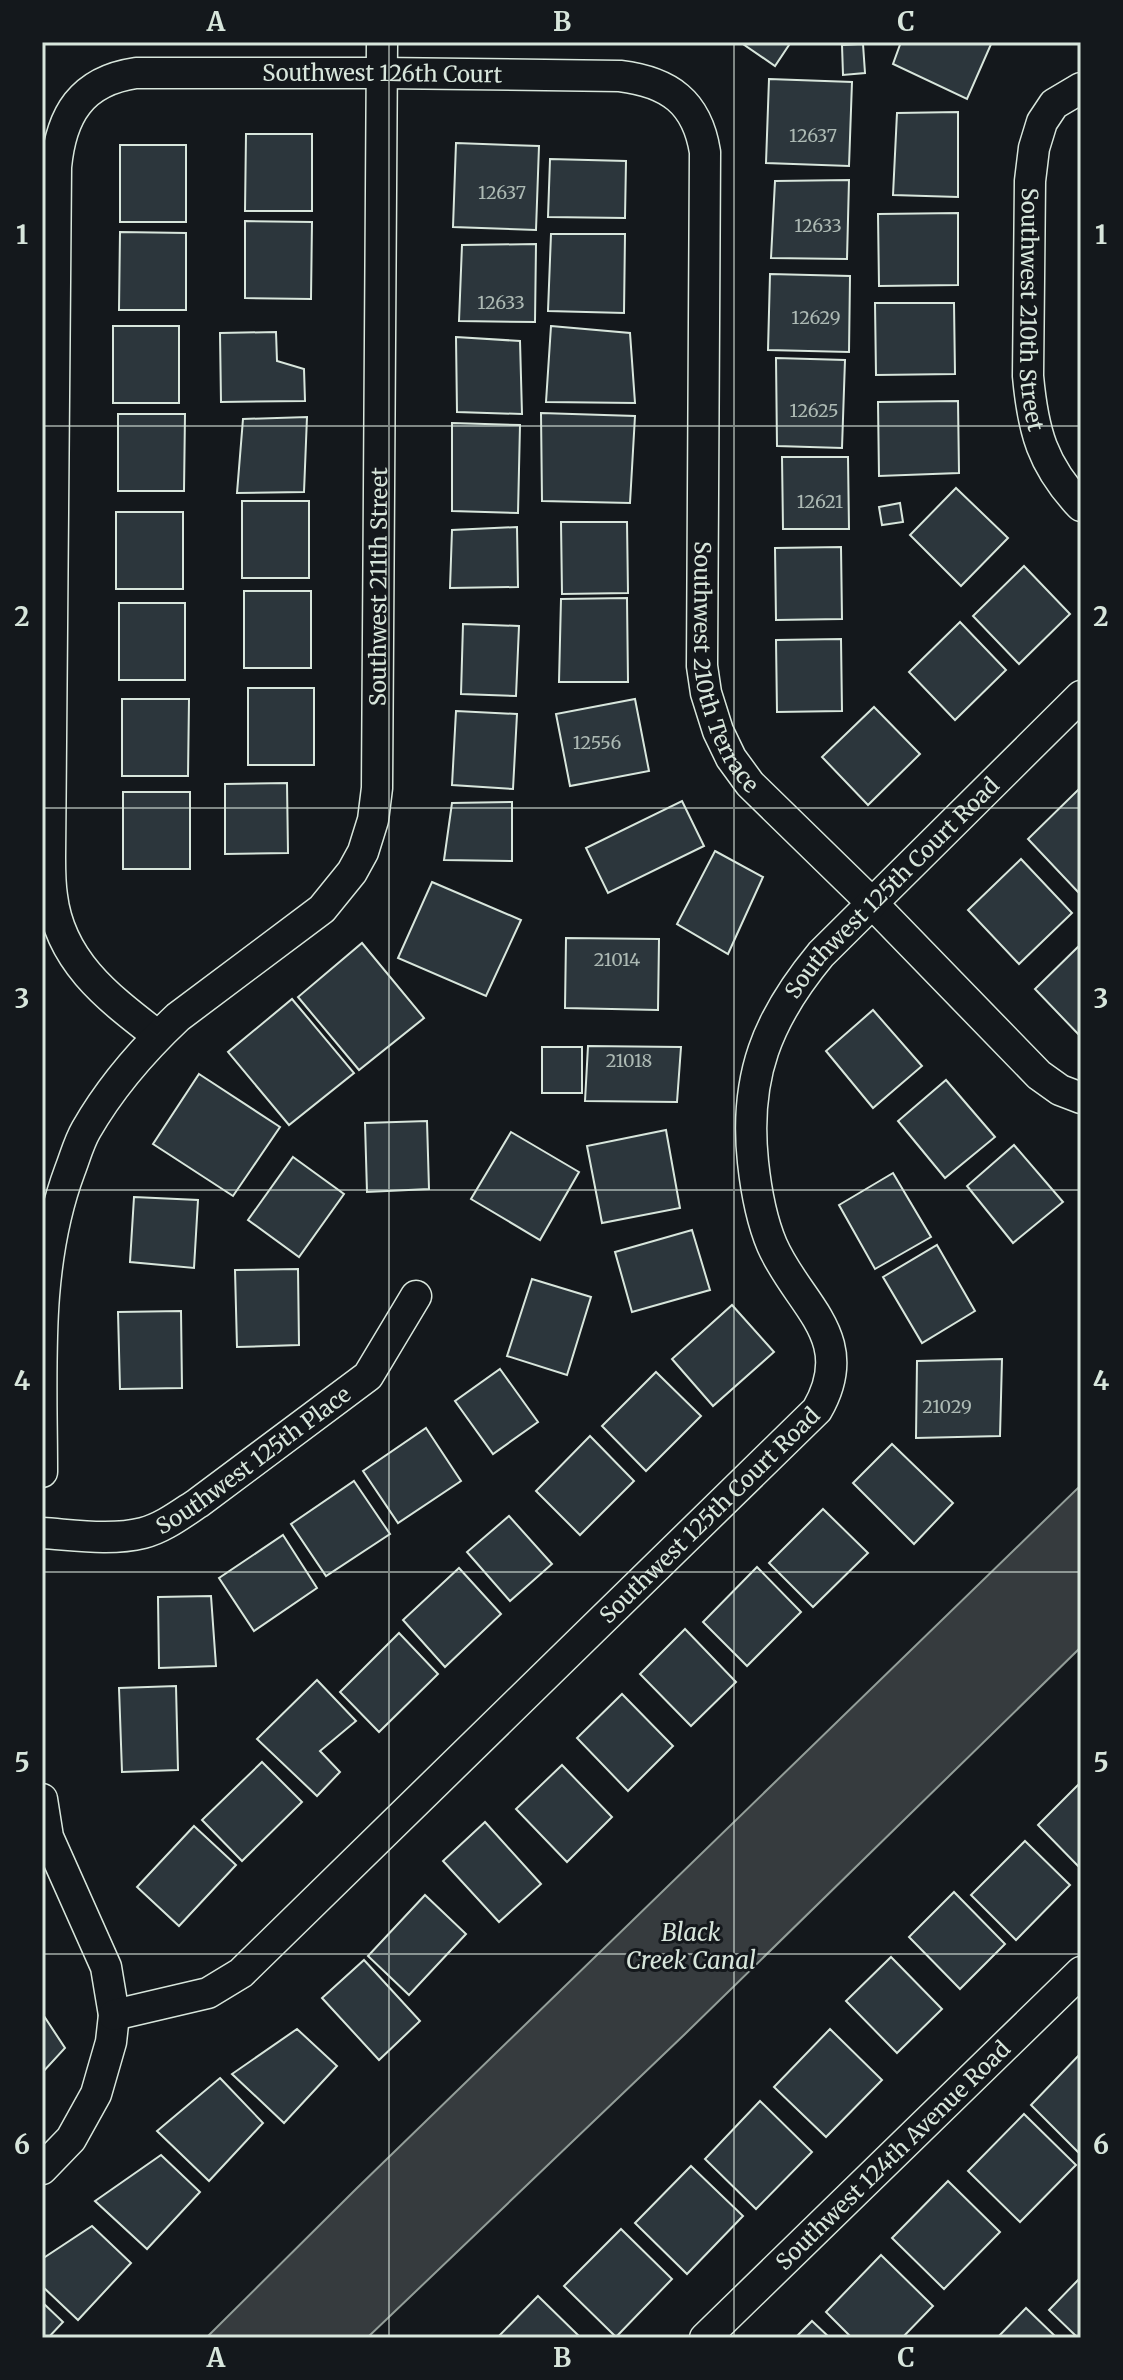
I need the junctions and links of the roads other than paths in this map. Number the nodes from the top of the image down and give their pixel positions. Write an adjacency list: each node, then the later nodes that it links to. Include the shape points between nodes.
1 (382, 42): 2 (street, Southwest 211th Street)
2 (381, 73): 4 (street, Southwest 126th Court, via 620,76 656,83); 8 (street, Southwest 211th Street, via 373,820 352,872 322,909); 8 (street, Southwest 126th Court, via 116,76 85,93 58,146 52,898 80,966)
3 (1081, 88): 5 (street, Southwest 210th Street, via 1054,104 1034,148 1028,376 1038,442 1051,469)
4 (678, 96): 7 (street, Southwest 210th Terrace, via 697,122 705,152 706,693 731,758 750,784)
5 (1081, 506)
6 (1081, 696): 7 (street, Southwest 125th Court Road)
7 (871, 902): 9 (street, Southwest 210th Terrace, via 1039,1075); 15 (street, Southwest 125th Court Road, via 799,980 782,1008 757,1068 752,1101 750,1139 763,1219 786,1271 822,1323 832,1359 826,1394 817,1410 241,1973 208,1993)
8 (158, 1036): 11 (street, Southwest 211th Street, via 85,1131 55,1216 43,1308)
9 (1081, 1098)
10 (416, 1296): 12 (street, Southwest 125th Place, via 368,1376 185,1512 145,1533 125,1536)
11 (42, 1472)
12 (42, 1533)
13 (42, 1799): 15 (street, via 48,1837 106,1967)
14 (1081, 1972): 17 (street, Southwest 124th Avenue Road)
15 (114, 2015): 16 (street, via 96,2094 71,2139)
16 (42, 2169)
17 (705, 2338)

